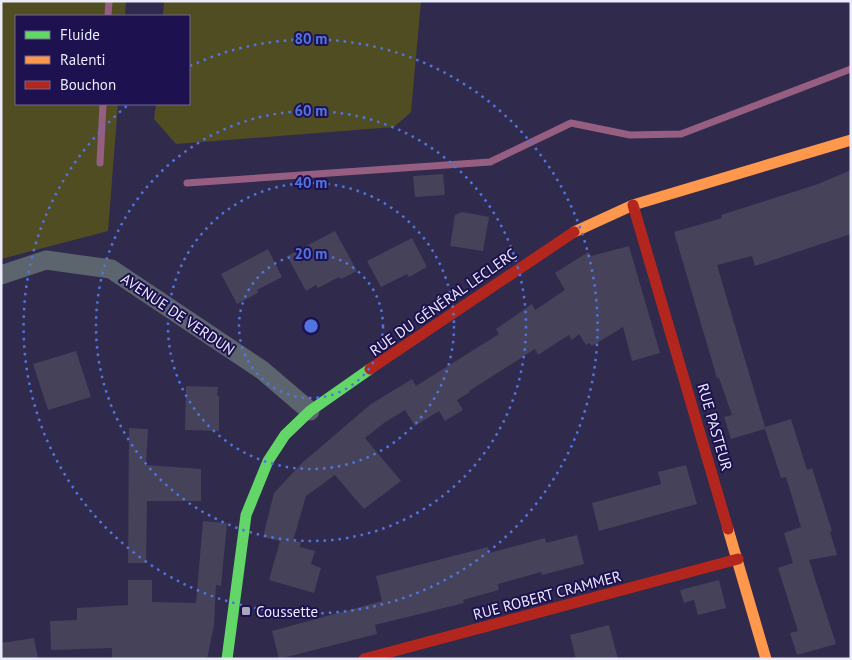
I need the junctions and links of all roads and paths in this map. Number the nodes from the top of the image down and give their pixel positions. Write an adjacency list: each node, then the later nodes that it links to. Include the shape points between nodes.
1 (851, 140): 2 (street, RUE DU GÉNÉRAL LECLERC)
2 (634, 205): 4 (street, RUE DU GÉNÉRAL LECLERC, via 579,228 552,245); 5 (street, RUE PASTEUR)
3 (1, 275): 4 (street, AVENUE DE VERDUN, via 46,260 111,269 262,370)
4 (310, 411): 6 (street, RUE DU GÉNÉRAL LECLERC, via 285,435 268,461 246,515)
5 (738, 559): 7 (street, RUE ROBERT CRAMMER); 8 (street, RUE PASTEUR)
6 (227, 659)
7 (364, 659)
8 (766, 659)

